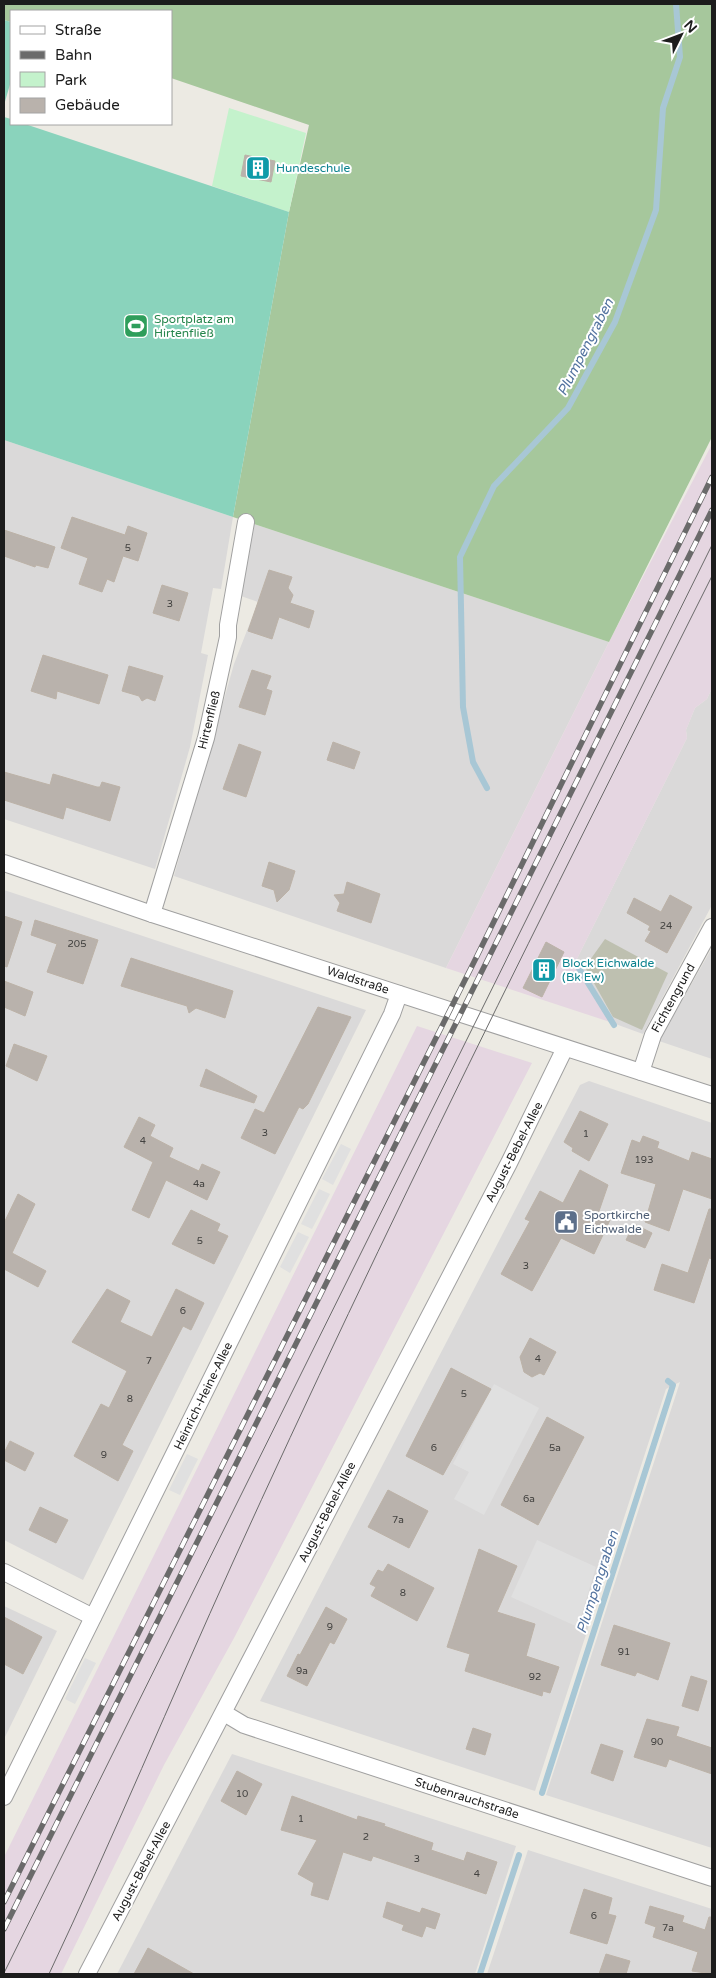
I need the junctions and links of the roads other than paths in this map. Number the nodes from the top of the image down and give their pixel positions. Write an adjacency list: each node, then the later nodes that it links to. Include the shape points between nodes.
1 (246, 522): 3 (street, Hirtenfließ, via 228,636 208,729)
2 (4, 863): 3 (street, Waldstraße)
3 (152, 914): 5 (street, Waldstraße)
4 (712, 926): 7 (street, Fichtengrund, via 653,1035)
5 (399, 994): 6 (street, Waldstraße); 10 (street, Heinrich-Heine-Allee, via 392,1014)
6 (565, 1048): 7 (street, Waldstraße); 11 (street, August-Bebel-Allee, via 509,1163)
7 (641, 1072): 8 (street, Waldstraße)
8 (712, 1095)
9 (4, 1572): 10 (street)
10 (93, 1617): 12 (street, Heinrich-Heine-Allee)
11 (224, 1714): 13 (street, Stubenrauchstraße, via 244,1725); 14 (street, August-Bebel-Allee)
12 (4, 1797)
13 (712, 1878)
14 (87, 1974)

